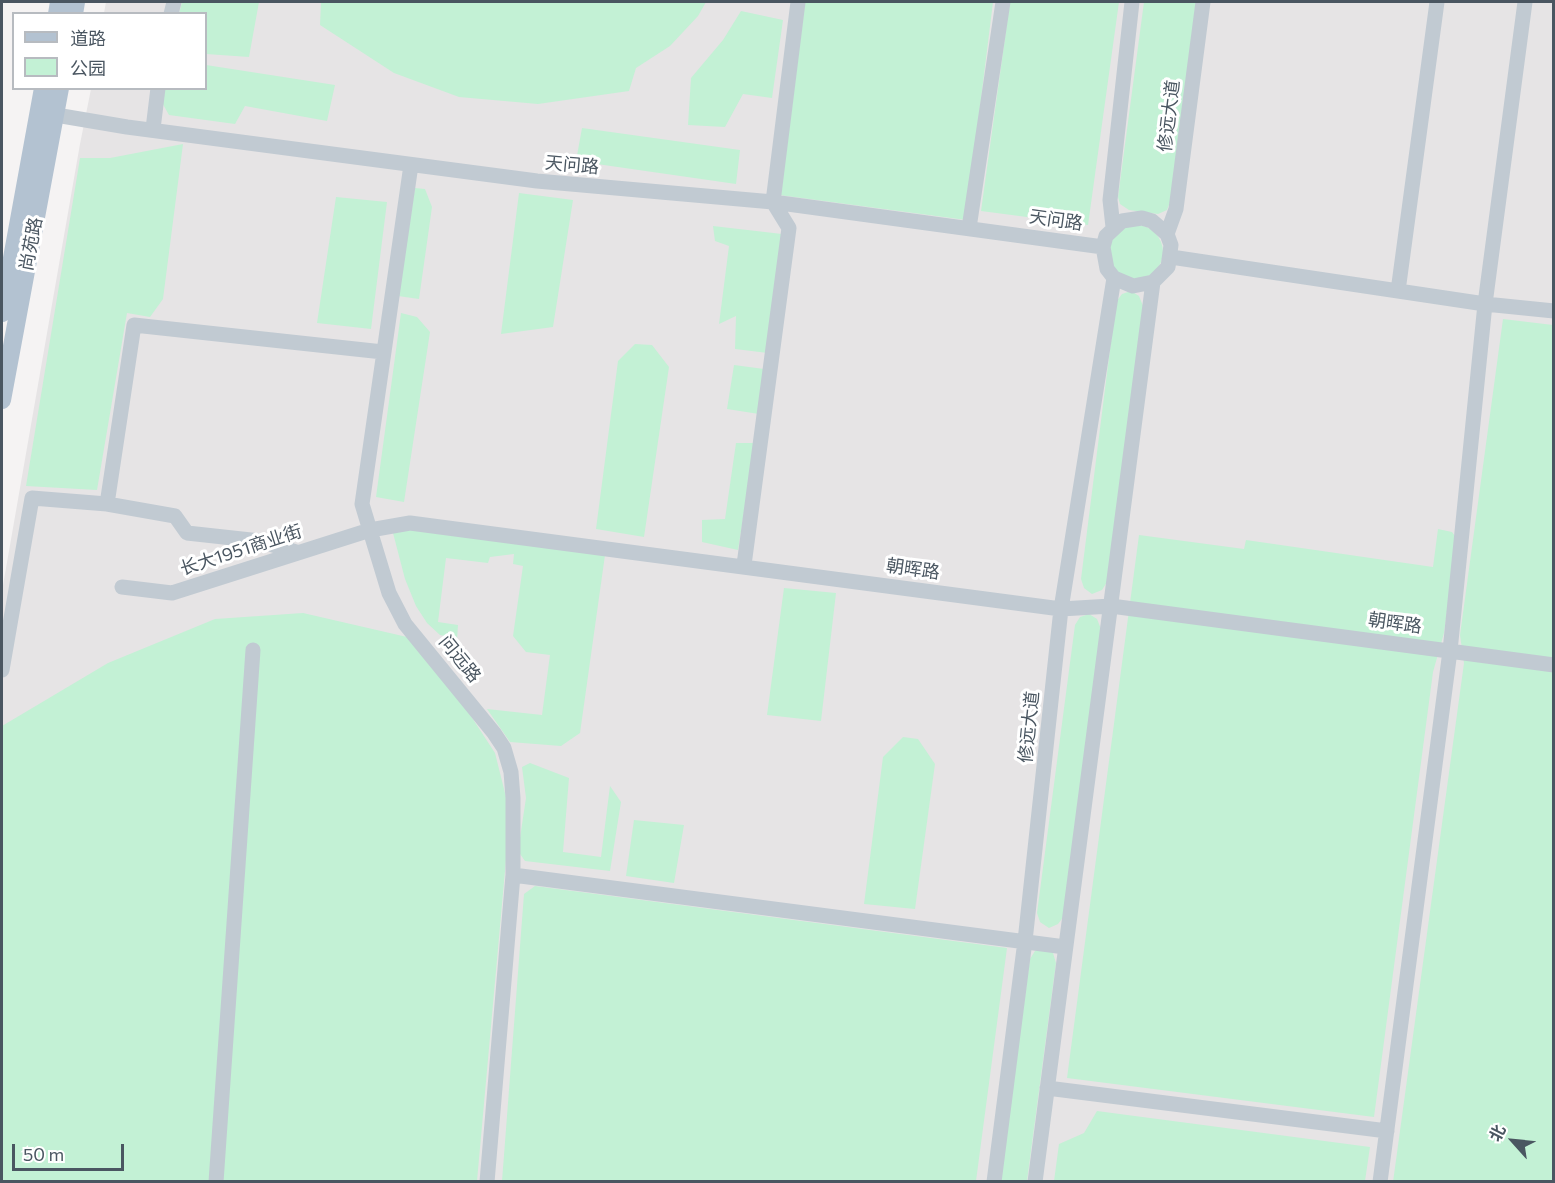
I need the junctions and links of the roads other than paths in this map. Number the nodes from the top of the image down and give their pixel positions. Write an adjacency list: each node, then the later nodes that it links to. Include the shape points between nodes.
1 (798, 2): 13 (street)
2 (1003, 2): 15 (street)
3 (1132, 2): 14 (street, via 1110,200)
4 (1203, 2): 16 (street, 修远大道, via 1176,209)
5 (1437, 2): 21 (street)
6 (1525, 2): 22 (street)
7 (43, 90): 10 (main road, 尚苑路)
8 (59, 90): 10 (main road, 尚苑路)
9 (158, 90): 11 (street)
10 (47, 113): 11 (street, 天问路); 24 (main road, 尚苑路); 26 (main road, 尚苑路)
11 (153, 129): 12 (street, 天问路)
12 (411, 165): 13 (street, 天问路, via 537,181); 25 (street, 问远路)
13 (773, 202): 15 (street, 天问路); 30 (street, via 789,228)
14 (1113, 227): 16 (street, via 1122,221 1142,218 1152,220); 17 (street)
15 (969, 228): 17 (street, 天问路)
16 (1167, 234): 18 (street, 修远大道)
17 (1103, 247): 19 (street, 修远大道, via 1107,269)
18 (1171, 256): 20 (street, via 1168,267); 21 (street)
19 (1114, 278): 20 (street, via 1133,286); 33 (street, 修远大道)
20 (1153, 282): 32 (street)
21 (1398, 291): 22 (street)
22 (1485, 304): 23 (street); 35 (street)
23 (1554, 311)
24 (2, 313)
25 (383, 352): 27 (street, via 134,325); 28 (street, 问远路, via 362,504)
26 (2, 400)
27 (107, 504): 29 (street, via 175,516 187,533 260,541); 37 (street, via 32,498)
28 (370, 530): 29 (street, 长大1951商业街); 30 (street, 朝晖路, via 410,523); 38 (street, 问远路, via 390,593 405,624 504,748 513,798)
29 (296, 552): 31 (street, 长大1951商业街, via 172,593)
30 (744, 565): 33 (street, 朝晖路)
31 (122, 587)
32 (1111, 606): 33 (street, 朝晖路); 35 (street, 朝晖路); 40 (street)
33 (1061, 609): 39 (street, 修远大道)
34 (253, 650): 43 (street)
35 (1450, 651): 36 (street, 朝晖路); 42 (street)
36 (1554, 665)
37 (2, 670)
38 (513, 875): 39 (street); 44 (street, 问远路)
39 (1025, 941): 40 (street); 45 (street, 修远大道)
40 (1065, 947): 41 (street)
41 (1047, 1088): 42 (street); 46 (street)
42 (1387, 1131): 47 (street)
43 (216, 1182)
44 (487, 1182)
45 (994, 1182)
46 (1035, 1182)
47 (1380, 1182)

